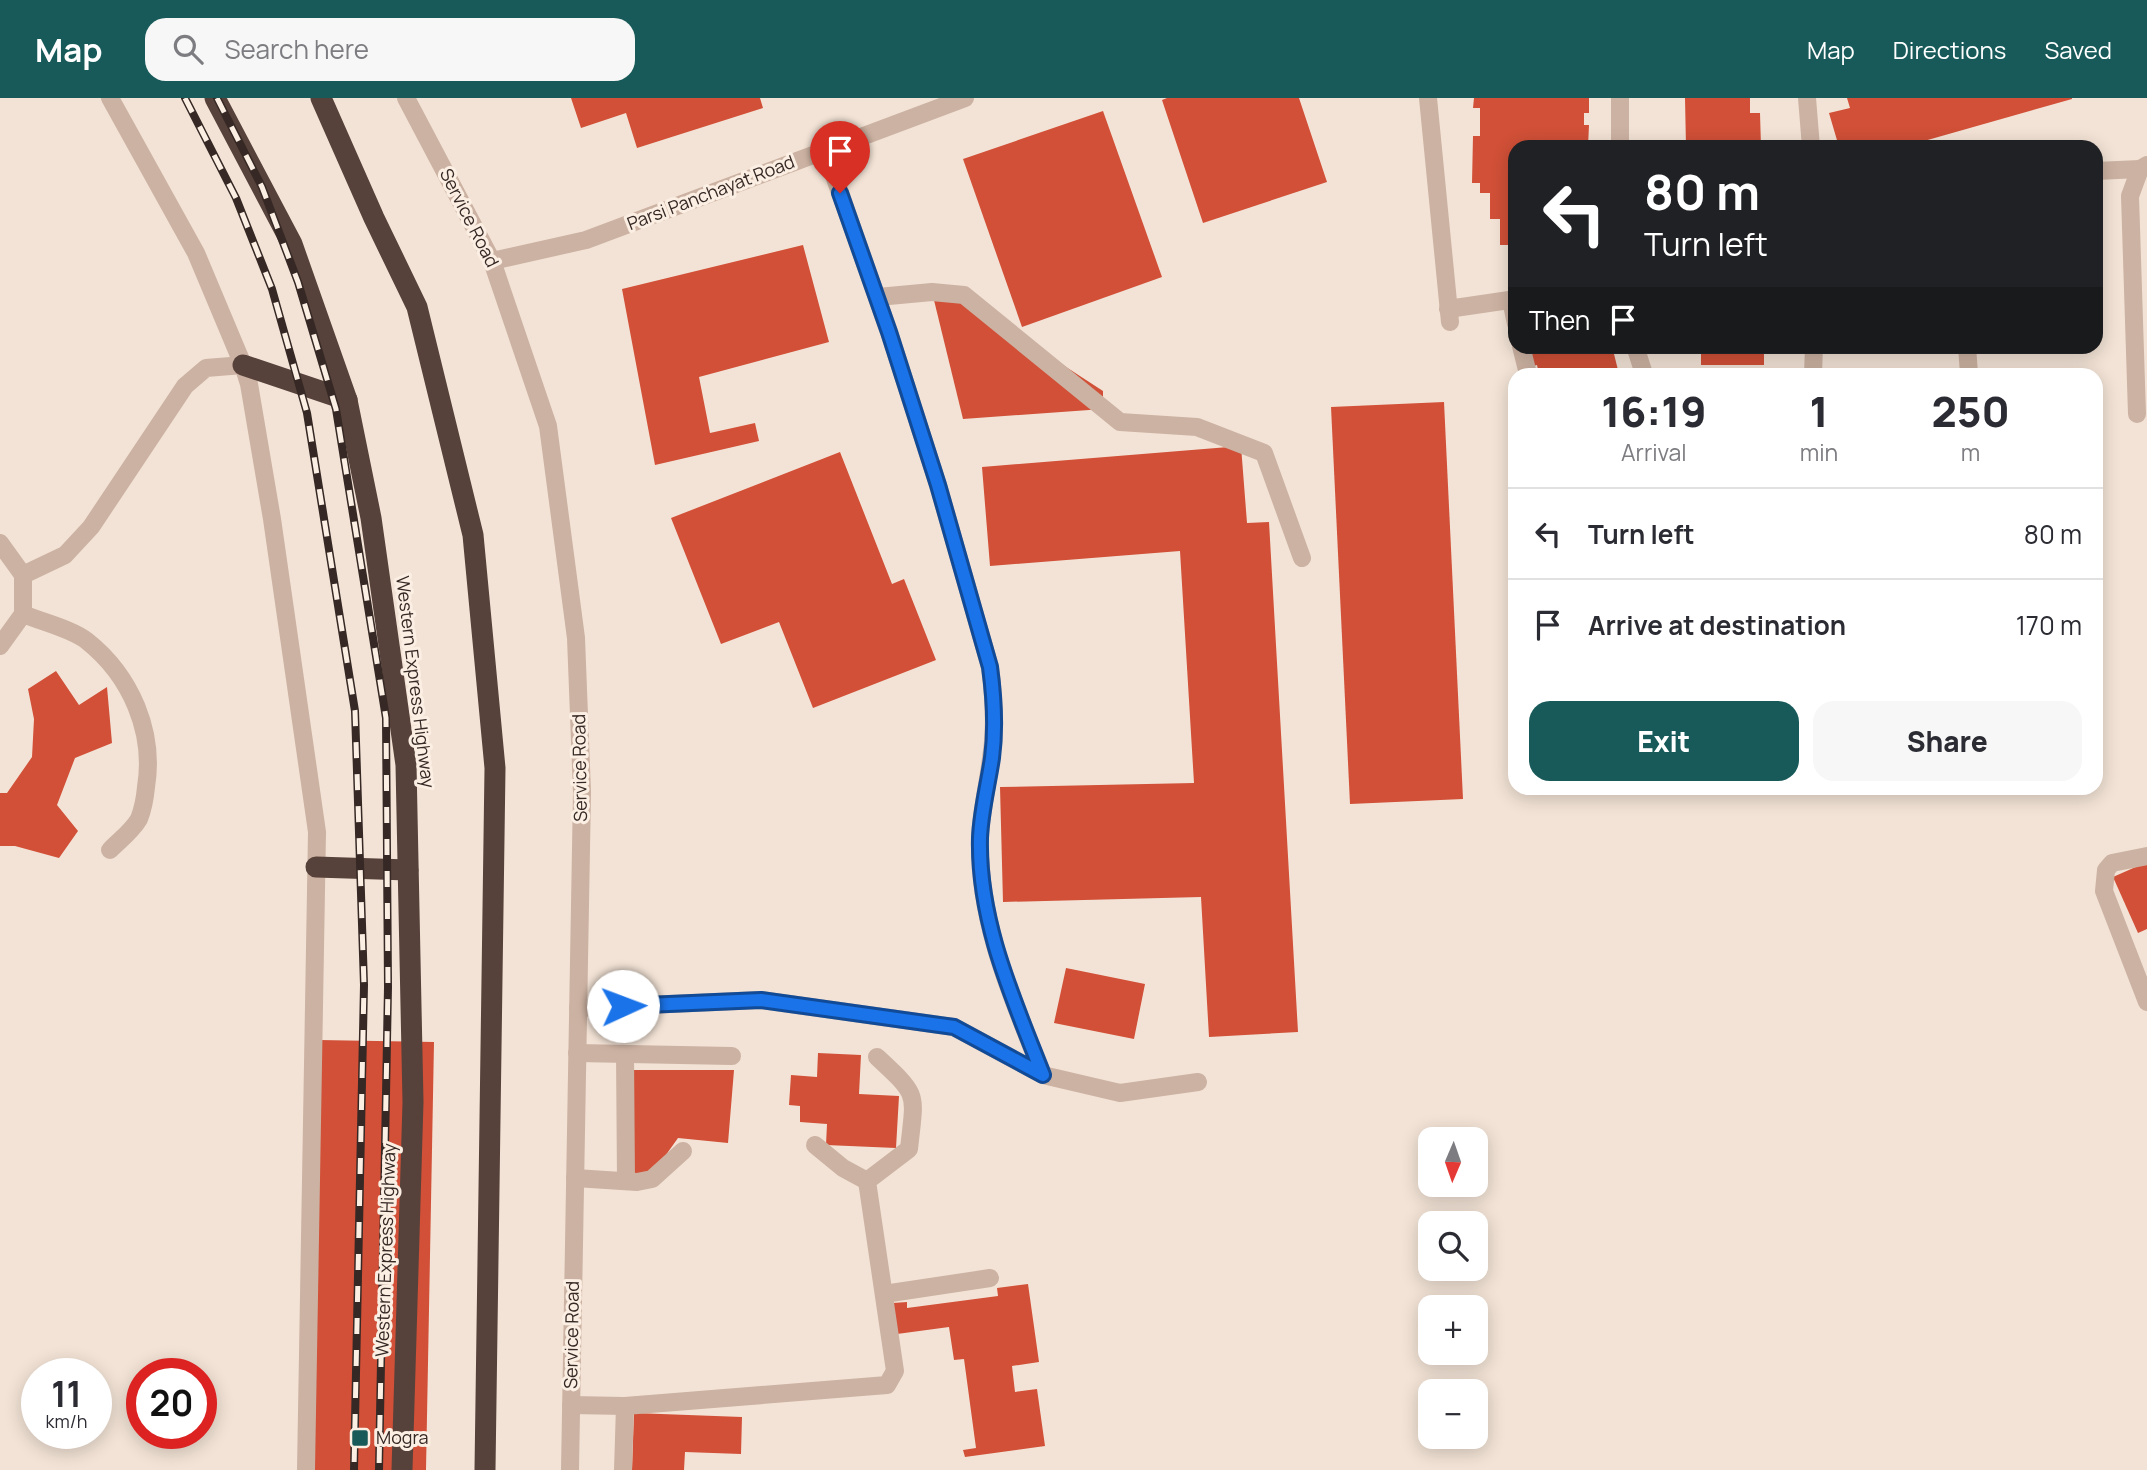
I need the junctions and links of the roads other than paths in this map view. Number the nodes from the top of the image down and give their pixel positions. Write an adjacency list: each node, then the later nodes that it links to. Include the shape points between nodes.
1 (110, 98): 17 (street, via 195,253)
2 (215, 98): 18 (highway, Western Express Highway, via 292,244)
3 (321, 98): 48 (highway, via 417,307 473,535 495,768)
4 (406, 98): 14 (street, Service Road)
5 (964, 98): 11 (street, Parsi Panchayat Road)
6 (1428, 98): 16 (street, via 1449,316)
7 (1619, 98): 9 (street)
8 (1807, 98): 10 (street)
9 (1620, 140)
10 (1810, 140)
11 (825, 150): 14 (street, Parsi Panchayat Road, via 586,240); 15 (street)
12 (2144, 167): 13 (street); 19 (street, via 2130,196)
13 (2103, 170)
14 (492, 261): 30 (street, Service Road, via 548,426 576,638 582,792)
15 (878, 297): 21 (street, via 932,292 964,295 1120,422 1197,427 1264,453); 35 (street, via 990,667 994,719 980,838 982,879 1002,973)
16 (1508, 300)
17 (243, 365): 18 (highway); 22 (street, via 206,368 185,386 91,527 65,555); 27 (street, via 274,532 317,832)
18 (347, 400): 28 (highway, Western Express Highway, via 371,518 406,765)
19 (2137, 414)
20 (0, 543): 22 (street)
21 (1301, 558)
22 (23, 575): 23 (street)
23 (23, 614): 24 (street); 25 (street, via 84,639 110,661 139,709 147,737 143,806 131,830)
24 (0, 646)
25 (110, 850)
26 (2147, 856): 29 (street, via 2112,863 2106,870 2104,891)
27 (316, 867): 28 (highway); 46 (street)
28 (408, 870): 47 (highway, Western Express Highway, via 413,1102)
29 (2147, 1002)
30 (578, 1008): 31 (street, Service Road); 35 (street, via 761,1000 954,1027)
31 (577, 1053): 32 (street); 39 (street, Service Road)
32 (625, 1054): 33 (street); 40 (street)
33 (732, 1056)
34 (877, 1057): 41 (street, via 908,1085 914,1100 909,1149)
35 (1043, 1075): 36 (street, via 1120,1093)
36 (1198, 1082)
37 (815, 1145): 41 (street)
38 (683, 1151): 40 (street, via 652,1179)
39 (575, 1178): 40 (street); 44 (street, Service Road)
40 (626, 1181)
41 (867, 1181): 43 (street)
42 (990, 1278): 43 (street)
43 (884, 1294): 45 (street, via 895,1371 887,1385)
44 (571, 1405): 45 (street); 49 (street, Service Road)
45 (625, 1406): 50 (street)
46 (306, 1470)
47 (402, 1470)
48 (485, 1470)
49 (570, 1470)
50 (623, 1470)

